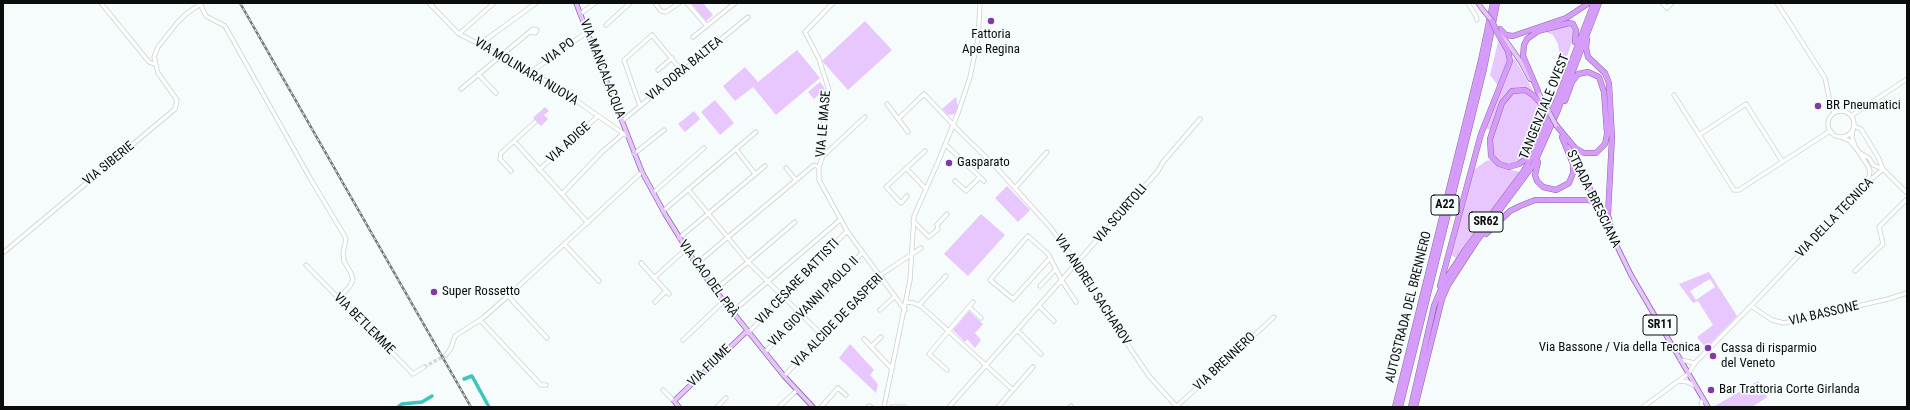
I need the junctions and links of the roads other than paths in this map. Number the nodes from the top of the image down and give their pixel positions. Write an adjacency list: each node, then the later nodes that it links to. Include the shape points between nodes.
1 (101, 3): 38 (street, VIA SIBERIE, via 149,62)
2 (429, 3): 33 (street, VIA MOLINARA NUOVA)
3 (494, 3): 33 (street)
4 (536, 3): 35 (street)
5 (576, 3): 24 (main road, VIA MANCALACQUA)
6 (595, 3): 24 (street)
7 (630, 3): 28 (street)
8 (655, 3): 9 (street, via 661,11 666,12)
9 (679, 3)
10 (687, 3): 29 (street)
11 (735, 3): 29 (street)
12 (834, 3): 84 (street, VIA LE MASE, via 805,32 823,70 829,90 824,110)
13 (980, 3): 63 (street, via 978,39 970,77)
14 (1468, 3): 26 (street)
15 (1478, 3): 27 (main road, bridge)
16 (1493, 3): 208 (highway, AUTOSTRADA DEL BRENNERO / A22)
17 (1497, 3): 209 (highway, AUTOSTRADA DEL BRENNERO / A22, via 1484,70)
18 (1589, 3): 30 (highway, via 1566,18 1513,36)
19 (1662, 3): 20 (street, via 1667,8)
20 (1672, 3)
21 (1777, 3): 53 (street, via 1825,78)
22 (201, 4): 38 (street, via 186,14 158,47); 152 (street, via 206,16 225,26 346,239 344,261 352,280 341,296)
23 (1597, 4): 48 (highway, TANGENZIALE OVEST / SR62); 54 (highway, TANGENZIALE OVEST / SR62); 119 (highway, via 1586,48 1590,58 1605,73 1609,83 1612,143 1608,215)
24 (580, 14): 32 (main road, VIA MANCALACQUA)
25 (748, 17): 40 (street, VIA DORA BALTEA)
26 (1477, 20)
27 (1492, 21): 30 (highway, bridge)
28 (606, 25)
29 (707, 26): 34 (street)
30 (1499, 30): 45 (main road); 155 (highway, via 1508,50 1510,62 1481,134)
31 (531, 32): 36 (street)
32 (587, 32): 41 (street, VIA PO); 61 (main road, VIA MANCALACQUA)
33 (459, 34): 35 (street, VIA MOLINARA NUOVA)
34 (694, 37)
35 (480, 44): 36 (street, VIA MOLINARA NUOVA)
36 (503, 56): 41 (street, VIA MOLINARA NUOVA); 42 (street)
37 (672, 58): 39 (street); 40 (street); 50 (street, via 652,35 624,60)
38 (154, 64): 124 (street, VIA SIBERIE, via 176,97 175,109)
39 (658, 70)
40 (682, 71): 50 (street, VIA DORA BALTEA)
41 (531, 72): 55 (street, VIA MOLINARA NUOVA)
42 (478, 74): 44 (street); 46 (street)
43 (1907, 79): 56 (street)
44 (461, 89)
45 (1538, 91): 48 (highway, via 1523,56 1525,42 1538,30 1562,23 1571,24 1577,35); 51 (main road)
46 (496, 93)
47 (1674, 95): 71 (street)
48 (1556, 102): 60 (highway, TANGENZIALE OVEST / SR62)
49 (887, 104): 58 (street)
50 (640, 106): 61 (street, VIA DORA BALTEA)
51 (1544, 106): 52 (highway); 60 (highway, via 1533,94 1525,90 1507,95 1500,107 1490,139 1493,159 1509,167 1526,160)
52 (1549, 112): 64 (main road, bridge)
53 (1834, 112): 56 (street, via 1844,111); 67 (street, via 1828,121)
54 (1556, 115): 72 (highway, TANGENZIALE OVEST / SR62); 73 (highway, via 1578,74 1588,72 1599,77 1604,92 1607,134 1604,146 1596,153 1586,154)
55 (598, 116): 70 (street, VIA MOLINARA NUOVA); 91 (street, VIA ADIGE)
56 (1851, 116): 65 (street)
57 (865, 117): 84 (street)
58 (898, 119): 63 (street, VIA ANDREIJ SACHAROV, via 924,94); 69 (street)
59 (1200, 119): 130 (street, VIA SCURTOLI)
60 (1548, 120): 155 (highway, TANGENZIALE OVEST / SR62, via 1523,172 1456,263 1444,282)
61 (622, 121): 70 (main road, VIA MANCALACQUA)
62 (535, 122): 75 (street)
63 (953, 125): 76 (street); 100 (street, VIA ANDREIJ SACHAROV)
64 (1556, 125): 73 (highway)
65 (1853, 128): 74 (street, via 1845,136); 78 (street, via 1852,137); 90 (street, VIA DELLA TECNICA, via 1861,129)
66 (664, 130): 83 (street)
67 (1830, 131): 74 (street); 85 (street)
68 (756, 132): 79 (street)
69 (908, 132)
70 (626, 135): 83 (main road, VIA CAO DEL PRÀ); 105 (street, via 602,152)
71 (1699, 135): 85 (street, via 1734,190 1739,190); 85 (street, via 1746,104)
72 (1547, 136): 73 (highway, via 1535,173 1539,184 1553,190 1566,186 1573,174 1572,160); 120 (highway, TANGENZIALE OVEST / SR62, via 1527,176)
73 (1564, 137): 109 (main road, STRADA BRESCIANA / SR11)
74 (1840, 137): 78 (street, via 1850,141)
75 (514, 141): 91 (street); 92 (street, via 500,155)
76 (945, 144): 95 (street); 101 (street)
77 (704, 148): 103 (street)
78 (1856, 148): 82 (street)
79 (736, 149): 94 (street); 102 (street)
80 (925, 151): 89 (street)
81 (1047, 152): 100 (street)
82 (1859, 152): 90 (street); 99 (street, via 1870,171)
83 (634, 154): 93 (main road, VIA CAO DEL PRÀ)
84 (822, 157): 87 (street, VIA LE MASE)
85 (1782, 161)
86 (765, 166): 94 (street)
87 (819, 167): 96 (street, via 814,165); 112 (street, VIA LE MASE, via 818,180 821,188)
88 (786, 168): 96 (street)
89 (906, 168): 101 (street); 106 (street, via 886,187 901,202)
90 (1883, 169): 99 (street, VIA DELLA TECNICA); 104 (street)
91 (539, 170): 105 (street)
92 (511, 171)
93 (642, 172): 103 (main road, VIA CAO DEL PRÀ); 115 (street)
94 (755, 174): 110 (street)
95 (980, 177): 97 (street, via 966,191); 98 (street)
96 (796, 180): 117 (street)
97 (955, 181)
98 (984, 181)
99 (1868, 182): 156 (street, VIA DELLA TECNICA)
100 (1015, 188): 130 (street, VIA ANDREIJ SACHAROV, via 1050,227)
101 (926, 189): 113 (street)
102 (688, 190): 108 (street); 110 (street)
103 (653, 193): 108 (main road, VIA CAO DEL PRÀ)
104 (1907, 193)
105 (562, 194): 115 (street)
106 (907, 196)
107 (1907, 199): 134 (street, via 1878,227 1883,244)
108 (663, 211): 118 (main road, VIA CAO DEL PRÀ)
109 (1601, 211): 119 (main road, STRADA BRESCIANA / SR11); 120 (highway, via 1589,200 1535,200 1510,211)
110 (708, 213): 117 (street); 118 (street)
111 (947, 214): 113 (street, via 937,225 938,229 929,237)
112 (840, 220): 116 (street); 140 (street)
113 (913, 221): 126 (street)
114 (795, 222): 128 (street)
115 (588, 223): 121 (street)
116 (847, 231): 125 (street); 145 (street, VIA CESARE BATTISTI)
117 (727, 237): 128 (street); 131 (street)
118 (679, 238): 123 (main road, VIA CAO DEL PRÀ)
119 (1614, 241): 178 (main road, STRADA BRESCIANA / SR11)
120 (1476, 242): 211 (highway, TANGENZIALE OVEST / SR62, via 1442,299)
121 (564, 244): 138 (street); 144 (street)
122 (921, 248): 126 (street, VIA ALCIDE DE GASPERI)
123 (686, 249): 131 (main road, VIA CAO DEL PRÀ); 137 (street)
124 (3, 252)
125 (862, 253): 135 (street); 161 (street, VIA GIOVANNI PAOLO II)
126 (912, 254): 135 (street, VIA ALCIDE DE GASPERI); 149 (street)
127 (1050, 258): 127 (street, via 1028,236 990,280 1013,299); 133 (street)
128 (748, 262): 140 (street); 142 (street)
129 (641, 263): 137 (street)
130 (1077, 263): 139 (street, VIA SCURTOLI); 207 (street, VIA ANDREIJ SACHAROV, via 1149,376)
131 (696, 264): 142 (main road, VIA CAO DEL PRÀ)
132 (306, 265): 152 (street, VIA BETLEMME)
133 (1056, 269): 139 (street); 141 (street)
134 (1855, 271)
135 (879, 276): 146 (street); 169 (street, VIA ALCIDE DE GASPERI)
136 (946, 276): 153 (street)
137 (654, 278): 147 (street, via 668,293)
138 (599, 281)
139 (1062, 281): 151 (street); 154 (street, VIA SCURTOLI)
140 (768, 282): 145 (street); 160 (street)
141 (1040, 286)
142 (715, 290): 148 (main road, VIA CAO DEL PRÀ)
143 (1907, 293): 156 (street, VIA BASSONE, via 1784,323 1772,320)
144 (508, 296): 164 (street); 171 (street)
145 (782, 297): 161 (street); 168 (street, VIA CESARE BATTISTI)
146 (894, 297): 158 (street); 159 (street)
147 (655, 302)
148 (724, 302): 160 (main road, VIA CAO DEL PRÀ); 173 (street)
149 (906, 302): 153 (street); 159 (street)
150 (973, 302): 157 (street)
151 (1076, 302)
152 (344, 303): 181 (street, VIA BETLEMME, via 413,374)
153 (919, 305): 167 (street)
154 (1039, 306): 165 (street); 166 (street, VIA SCURTOLI)
155 (1434, 306): 210 (highway, TANGENZIALE OVEST / SR62)
156 (1751, 306): 179 (street)
157 (968, 307): 163 (street); 167 (street)
158 (880, 310)
159 (905, 310): 183 (street)
160 (732, 312): 168 (main road, VIA CAO DEL PRÀ)
161 (801, 315): 169 (street); 175 (street, VIA GIOVANNI PAOLO II)
162 (1274, 317): 207 (street, VIA BRENNERO)
163 (981, 318)
164 (480, 320): 177 (street, via 455,336); 188 (street, via 541,385)
165 (1054, 320)
166 (1017, 330): 176 (street); 180 (street, VIA SCURTOLI)
167 (948, 331): 180 (street); 184 (street, via 929,354)
168 (747, 332): 175 (main road, VIA CAO DEL PRÀ); 196 (main road, VIA FIUME)
169 (823, 336): 186 (street, VIA ALCIDE DE GASPERI)
170 (881, 337): 174 (street)
171 (547, 338)
172 (864, 339): 174 (street)
173 (683, 340)
174 (871, 347): 183 (street)
175 (765, 352): 186 (main road, VIA CAO DEL PRÀ)
176 (1041, 354)
177 (446, 355)
178 (1680, 360): 179 (street); 185 (main road, STRADA BRESCIANA / SR11)
179 (1694, 363): 185 (street)
180 (986, 365): 192 (street); 205 (street, VIA SCURTOLI)
181 (424, 367)
182 (1033, 367): 192 (street)
183 (892, 369): 202 (street)
184 (947, 370)
185 (1688, 374): 187 (street); 189 (main road, STRADA BRESCIANA / SR11)
186 (784, 376): 191 (main road, VIA CAO DEL PRÀ)
187 (1680, 381): 189 (street); 212 (street)
188 (546, 385)
189 (1696, 386): 195 (main road, STRADA BRESCIANA / SR11)
190 (663, 390): 196 (street)
191 (797, 390): 199 (street); 200 (main road, VIA CAO DEL PRÀ)
192 (1013, 390): 206 (street)
193 (846, 395): 201 (street, via 838,388)
194 (726, 398): 198 (street)
195 (1703, 398): 213 (street); 214 (main road, STRADA BRESCIANA / SR11)
196 (674, 402): 197 (main road)
197 (679, 407)
198 (717, 407)
199 (779, 407)
200 (813, 407)
201 (821, 407)
202 (884, 407)
203 (892, 407): 204 (street)
204 (905, 407)
205 (949, 407)
206 (998, 407)
207 (1177, 407)
208 (1396, 407)
209 (1400, 407)
210 (1411, 407)
211 (1415, 407)
212 (1643, 407)
213 (1703, 407)
214 (1708, 407)

